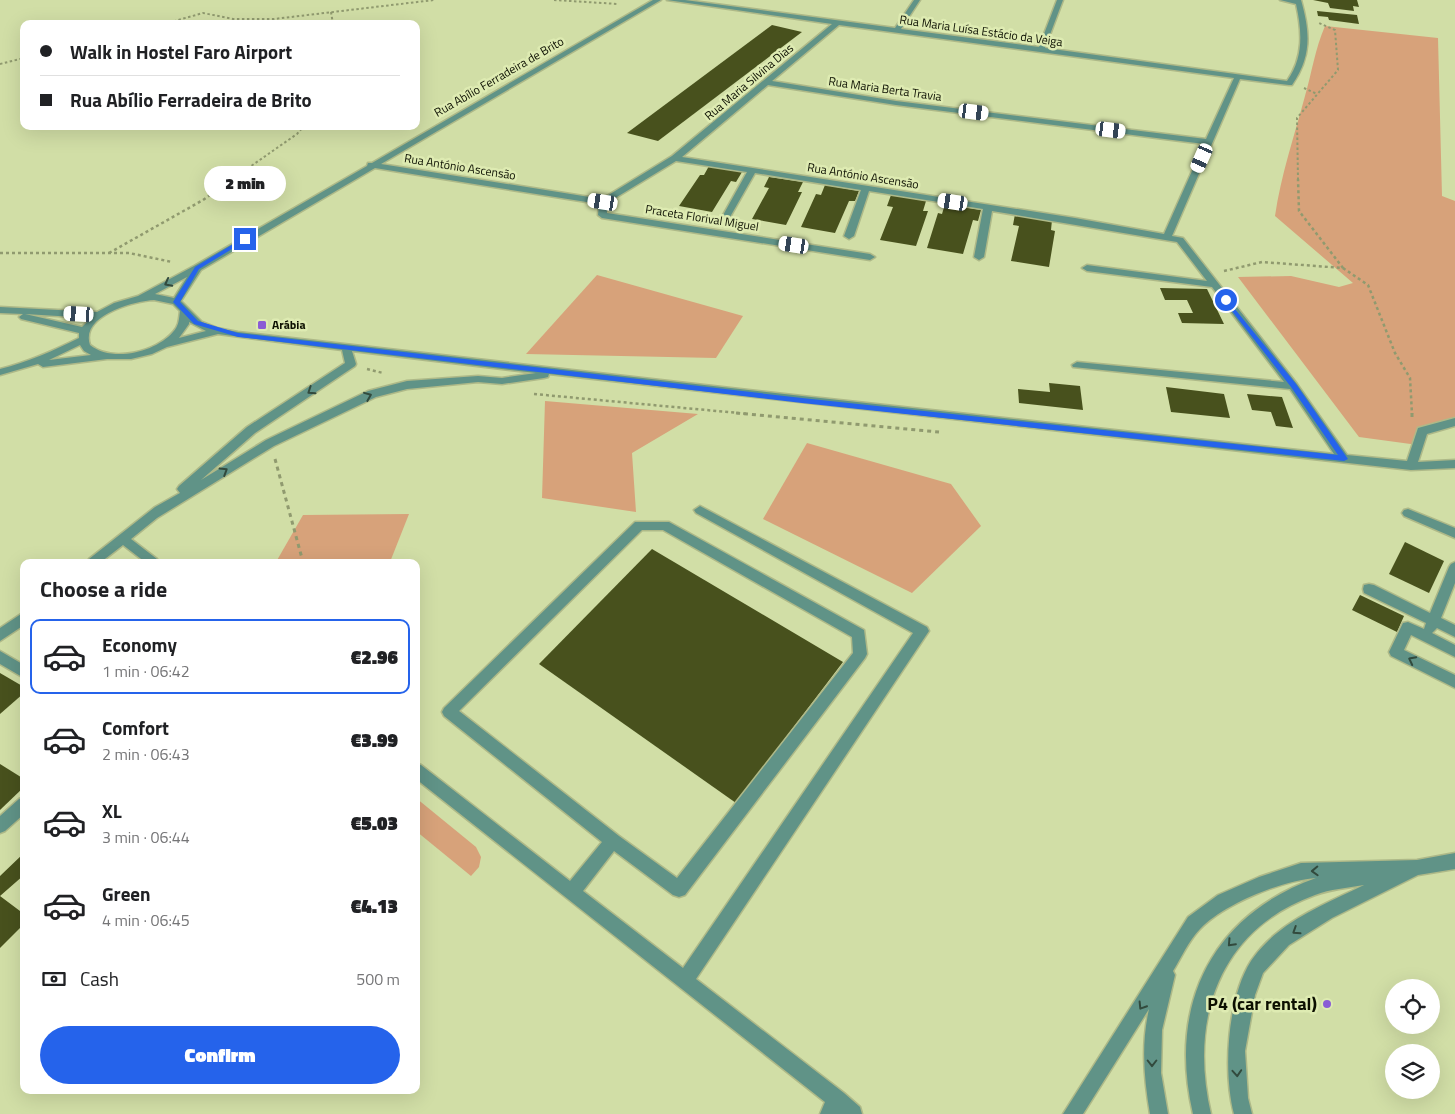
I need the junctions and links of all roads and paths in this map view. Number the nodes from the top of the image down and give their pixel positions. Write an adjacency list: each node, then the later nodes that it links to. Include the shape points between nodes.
1 (434, 0): 10 (path)
2 (554, 0): 9 (path)
3 (658, 0): 9 (street, Rua Abílio Ferradeira de Brito)
4 (670, 0): 14 (street, Rua Maria Luísa Estácio da Veiga)
5 (917, 0): 15 (street)
6 (1060, 0): 16 (street)
7 (1283, 0): 8 (street)
8 (1299, 1): 11 (street)
9 (647, 6): 24 (street, Rua Abílio Ferradeira de Brito)
10 (331, 12): 12 (path, via 274,19 233,19 203,13); 13 (path)
11 (1303, 16): 19 (street, Rua Maria Luísa Estácio da Veiga, via 1306,39 1297,73 1289,82); 38 (path, via 1335,30 1338,70 1297,118 1299,211)
12 (178, 20)
13 (332, 20)
14 (837, 23): 15 (street, Rua Maria Luísa Estácio da Veiga); 20 (street, Rua Maria Silvina Dias)
15 (896, 31): 16 (street, Rua Maria Luísa Estácio da Veiga)
16 (1041, 50): 19 (street, Rua Maria Luísa Estácio da Veiga)
17 (20, 59): 18 (path)
18 (0, 64)
19 (1238, 76): 22 (street)
20 (765, 82): 22 (street, Rua Maria Berta Travia, via 896,103); 23 (street, Rua Maria Silvina Dias)
21 (300, 130): 32 (path, via 203,200)
22 (1209, 142): 31 (street)
23 (675, 158): 25 (street, Rua António Ascensão); 27 (street)
24 (371, 165): 27 (street, Rua António Ascensão); 36 (street, Rua Abílio Ferradeira de Brito)
25 (752, 170): 26 (street, Rua António Ascensão); 29 (street)
26 (866, 189): 28 (street, Rua António Ascensão); 30 (street)
27 (603, 202): 34 (street, Praceta Florival Miguel, via 602,215)
28 (988, 208): 31 (street, Rua António Ascensão); 35 (street)
29 (726, 217)
30 (848, 236)
31 (1167, 237): 39 (street, Rua António Ascensão, via 1180,240)
32 (109, 253): 33 (path); 36 (path, via 129,253)
33 (0, 254)
34 (870, 257)
35 (979, 257)
36 (197, 268): 41 (street, Rua Abílio Ferradeira de Brito, one-way to 41); 42 (street, Rua Abílio Ferradeira de Brito)
37 (1087, 268): 40 (street)
38 (1343, 268): 39 (path, via 1262,262); 60 (path, via 1368,285 1395,353 1410,378 1411,424)
39 (1206, 274): 40 (street, Rua António Ascensão)
40 (1214, 285): 56 (street, Rua António Ascensão)
41 (139, 298): 42 (street); 45 (street, via 111,307)
42 (176, 302): 44 (street)
43 (0, 310): 45 (street); 47 (street)
44 (185, 311): 46 (street, via 196,323); 48 (street, via 184,324 179,332)
45 (99, 315): 47 (street)
46 (219, 331): 48 (street); 49 (street)
47 (84, 335): 50 (street, via 86,347); 51 (street, via 50,357)
48 (161, 346): 50 (street, via 133,355)
49 (346, 347): 53 (street); 55 (street)
50 (106, 356): 51 (street)
51 (28, 365): 54 (street)
52 (1077, 365): 56 (street)
53 (349, 366): 57 (path, via 388,374); 68 (street, one-way to 68, via 252,430)
54 (0, 372)
55 (562, 372): 57 (street, via 502,381 478,379); 63 (street)
56 (1293, 386): 63 (street, Rua António Ascensão)
57 (391, 388): 62 (street, one-way to 57, via 342,407)
58 (526, 393): 61 (path)
59 (1455, 422): 60 (street)
60 (1422, 431): 65 (street)
61 (941, 433)
62 (270, 443): 68 (street, one-way to 62); 73 (path)
63 (1344, 459): 65 (street)
64 (1455, 464): 65 (street)
65 (1411, 466)
66 (700, 510): 93 (street, via 922,630)
67 (1408, 513): 69 (street)
68 (153, 515): 70 (street)
69 (1455, 533)
70 (123, 539): 71 (street); 72 (street)
71 (97, 559)
72 (149, 559)
73 (301, 559)
74 (1455, 568): 77 (street)
75 (1369, 589): 77 (street)
76 (20, 620): 79 (street)
77 (1433, 620): 78 (street); 80 (street)
78 (1455, 631)
79 (0, 635)
80 (1427, 637): 81 (street); 84 (street, one-way to 80, via 1396,652 1408,627)
81 (1455, 651)
82 (0, 657): 83 (street)
83 (20, 670)
84 (1455, 682)
85 (420, 773): 91 (street)
86 (20, 808): 87 (street)
87 (0, 826)
88 (613, 841): 88 (street, via 449,712 638,525 665,525 859,634 860,654 679,889); 91 (street)
89 (1455, 861): 90 (street)
90 (1416, 868): 92 (street, one-way to 92, via 1301,871 1259,885 1224,901 1194,923); 98 (street, one-way to 98, via 1314,887 1274,906 1250,924 1226,949 1206,986 1197,1025 1196,1062); 99 (street, one-way to 99, via 1326,912 1284,939 1257,967 1246,996 1236,1051)
91 (572, 892): 93 (street)
92 (1168, 963): 96 (street, one-way to 96); 97 (street, one-way to 97, via 1153,1030 1152,1073)
93 (685, 980): 94 (street)
94 (833, 1107): 95 (street)
95 (853, 1114)
96 (1072, 1114)
97 (1159, 1114)
98 (1202, 1114)
99 (1243, 1114)

